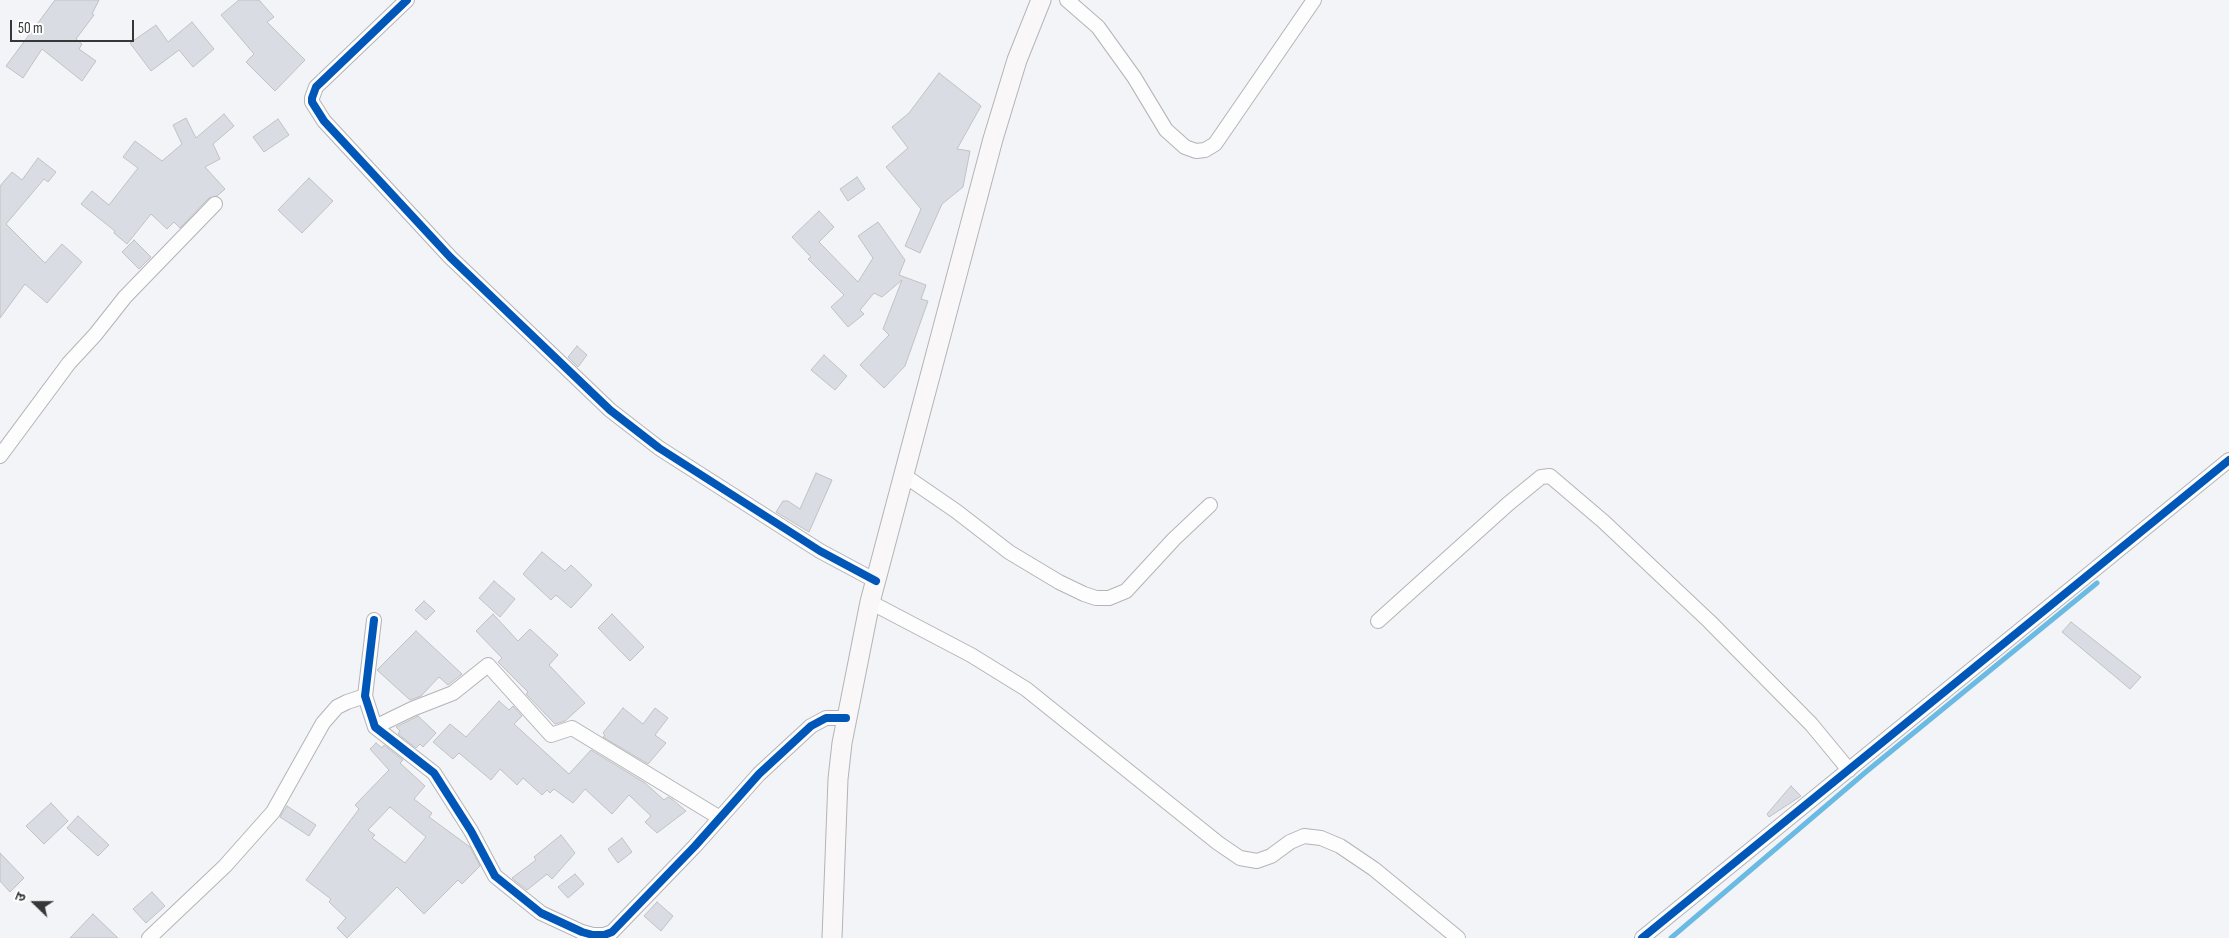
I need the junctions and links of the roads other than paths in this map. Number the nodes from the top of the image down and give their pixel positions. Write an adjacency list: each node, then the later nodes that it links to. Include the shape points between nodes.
1 (407, 0): 10 (street, via 316,87 312,102 324,121 450,257 610,410 659,448 820,551)
2 (1041, 0): 8 (main road, via 993,138)
3 (1067, 0): 4 (street, via 1098,27 1166,130 1185,147 1196,151 1215,144)
4 (1314, 0)
5 (215, 204): 6 (street, via 125,297 69,363)
6 (0, 456)
7 (2229, 460): 17 (street)
8 (905, 476): 9 (street, via 1009,552 1059,582 1096,598 1110,598 1126,591 1174,538); 10 (main road)
9 (1210, 505)
10 (876, 581): 11 (main road)
11 (870, 602): 15 (main road); 21 (street, via 987,664 1026,689 1240,858 1257,861 1304,836 1321,838 1340,846 1374,869)
12 (374, 620): 14 (street)
13 (1378, 621): 17 (street, via 1508,504 1541,477 1550,476 1690,603 1812,724)
14 (365, 696): 16 (street); 19 (street, via 336,707 323,723 273,812 224,866)
15 (846, 718): 18 (street, via 826,718 811,726 759,774); 20 (main road, via 838,779)
16 (375, 726): 18 (street, via 453,693 488,665 551,735 572,728); 18 (street, via 434,772 495,876 541,914 582,932 598,936 612,932)
17 (1849, 770): 22 (street)
18 (720, 818)
19 (149, 938)
20 (832, 938)
21 (1458, 938)
22 (1642, 938)

